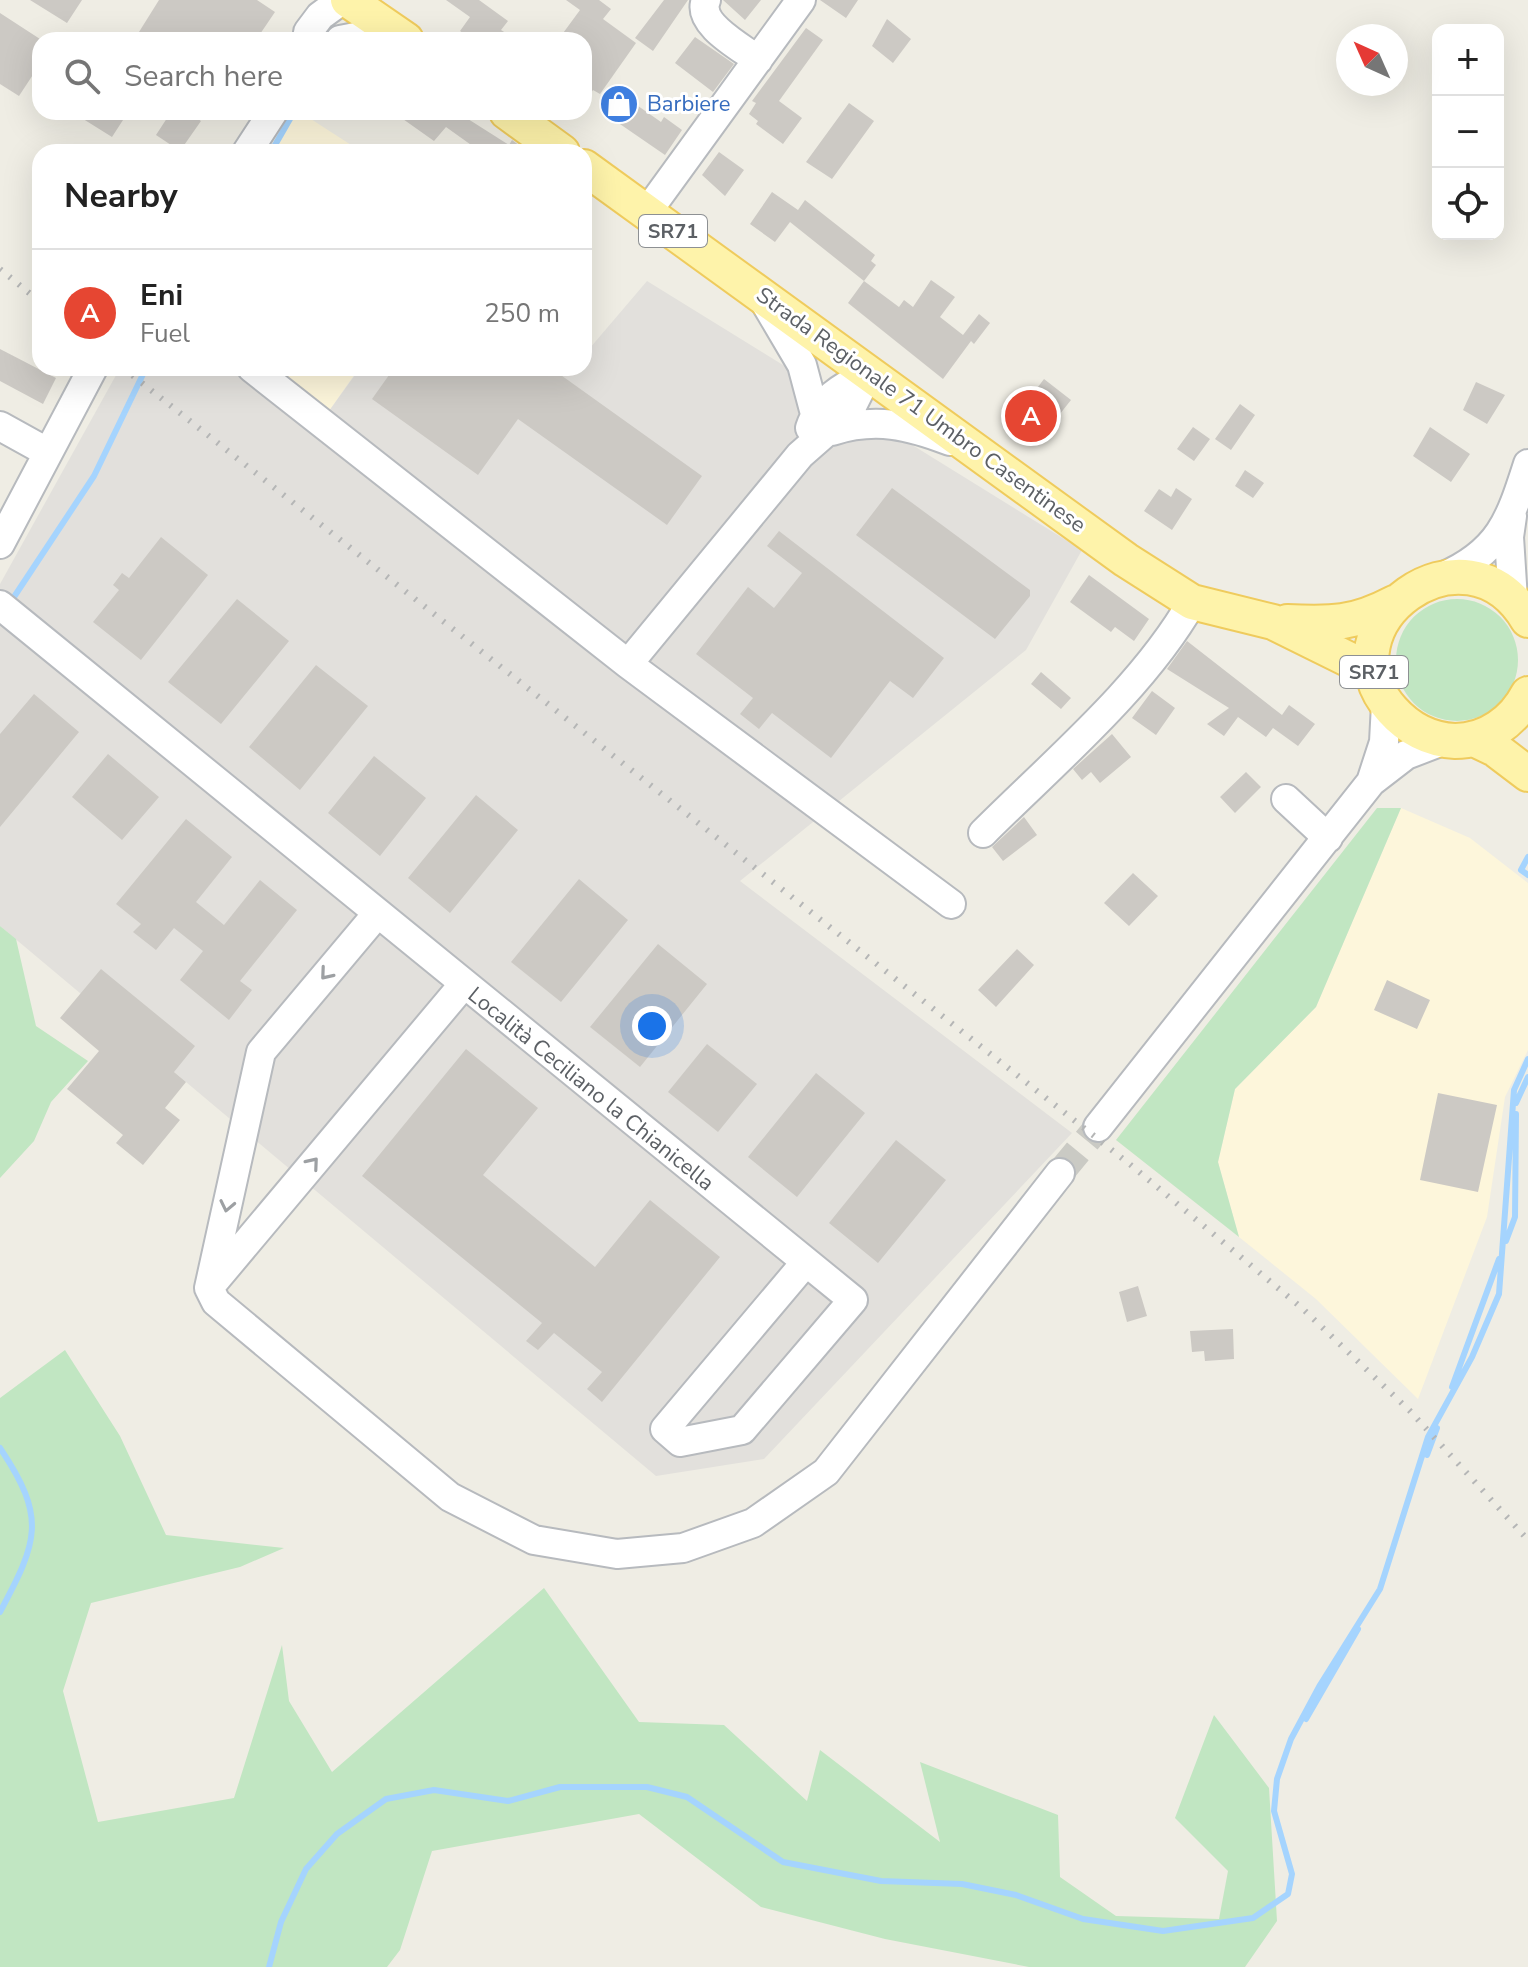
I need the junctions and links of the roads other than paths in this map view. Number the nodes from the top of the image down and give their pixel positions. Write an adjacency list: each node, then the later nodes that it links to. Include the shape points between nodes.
1 (301, 0): 6 (street)
2 (342, 0): 7 (street, via 320,16)
3 (348, 0): 8 (main road)
4 (706, 0): 9 (street, via 707,20)
5 (801, 0): 9 (street)
6 (306, 32)
7 (310, 32)
8 (395, 32)
9 (758, 60): 15 (street)
10 (268, 120): 12 (street)
11 (518, 120): 13 (main road)
12 (252, 144)
13 (551, 144)
14 (592, 173): 15 (main road, Strada Regionale 71 Umbro Casentinese / SR71)
15 (647, 212): 16 (main road, Strada Regionale 71 Umbro Casentinese / SR71)
16 (762, 297): 17 (main road, Strada Regionale 71 Umbro Casentinese / SR71); 20 (street, via 799,357)
17 (868, 374): 20 (street, via 849,412); 23 (main road, Strada Regionale 71 Umbro Casentinese / SR71)
18 (89, 376): 22 (street)
19 (262, 376): 33 (street)
20 (821, 423): 23 (street, via 894,424); 33 (street)
21 (0, 426): 22 (street)
22 (47, 452): 26 (street)
23 (979, 453): 28 (main road, Strada Regionale 71 Umbro Casentinese / SR71)
24 (1528, 464): 25 (street)
25 (1512, 511): 27 (street, via 1472,564); 31 (street, via 1509,537)
26 (0, 544)
27 (1442, 577): 29 (main road, SR71, via 1416,586); 31 (main road, via 1468,577 1493,585)
28 (1192, 602): 32 (main road, Strada Regionale 71 Umbro Casentinese / SR71); 41 (street, via 1120,695)
29 (1394, 603): 32 (main road, Strada Regionale 71 Umbro Casentinese / SR71, via 1342,624); 34 (main road, SR71, via 1373,647)
30 (0, 605): 44 (street, Località Ceciliano la Chianicella)
31 (1521, 610)
32 (1273, 622): 34 (main road, Strada Regionale 71 Umbro Casentinese / SR71)
33 (628, 664): 43 (street)
34 (1374, 672): 36 (main road, SR71)
35 (1528, 694): 37 (main road, via 1499,728)
36 (1386, 704): 37 (main road, SR71, via 1422,734); 39 (street, via 1384,742)
37 (1459, 739): 38 (main road, SR71, via 1495,749); 39 (street, via 1406,755)
38 (1528, 774)
39 (1371, 782): 42 (street)
40 (1286, 799): 42 (street)
41 (983, 833)
42 (1328, 838): 46 (street)
43 (951, 904)
44 (377, 914): 45 (street, Località Ceciliano la Chianicella); 49 (street, one-way to 49, via 261,1052)
45 (463, 985): 48 (street, Località Ceciliano la Chianicella); 49 (street, one-way to 45)
46 (1098, 1127)
47 (1060, 1173): 49 (street, via 826,1472 753,1523 683,1548 617,1554 534,1540 450,1497 216,1302)
48 (806, 1262): 48 (street, Località Ceciliano la Chianicella, via 665,1429 680,1442 742,1430 853,1300)
49 (209, 1288)

